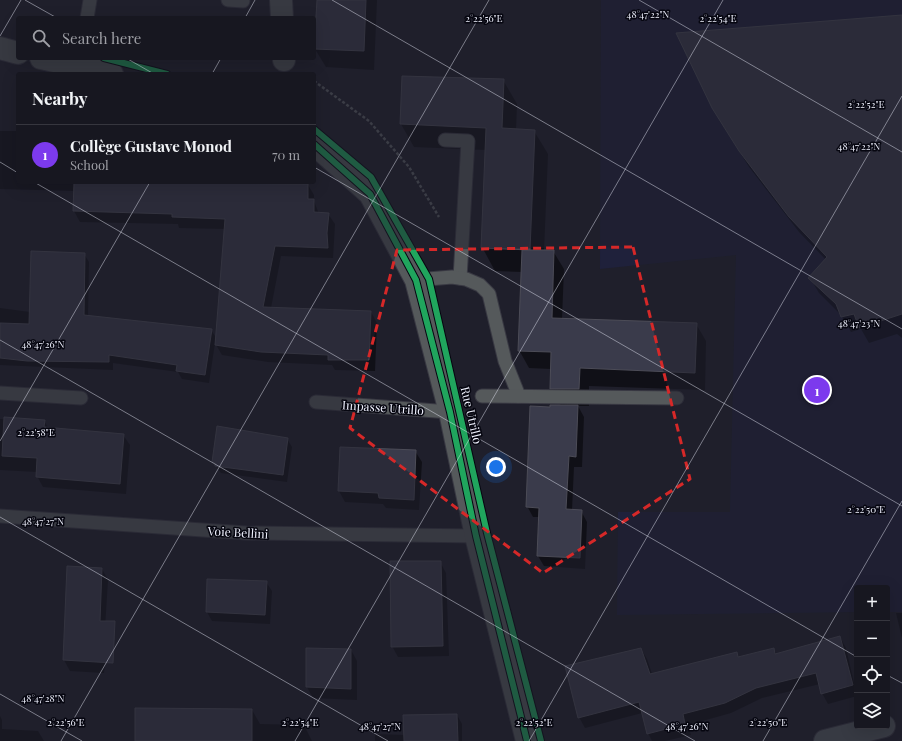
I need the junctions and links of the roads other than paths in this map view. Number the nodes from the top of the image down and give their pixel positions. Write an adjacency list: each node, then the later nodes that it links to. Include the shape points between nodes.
1 (90, 0): 5 (lane)
2 (228, 0): 4 (lane)
3 (280, 0): 6 (street)
4 (243, 1)
5 (87, 16)
6 (282, 16)
7 (0, 48): 8 (street)
8 (16, 52)
9 (59, 60): 10 (street)
10 (86, 63): 11 (street)
11 (107, 72)
12 (445, 140): 14 (lane, via 468,141)
13 (316, 146): 15 (street, Rue Utrillo, via 370,194)
14 (460, 278): 15 (lane); 18 (lane, via 480,285 489,294 505,361)
15 (416, 280): 22 (street, Rue Utrillo)
16 (0, 394): 19 (lane)
17 (482, 396): 18 (lane)
18 (520, 396): 20 (lane)
19 (81, 398)
20 (677, 398)
21 (316, 402): 22 (lane, Impasse Utrillo)
22 (450, 412): 24 (street, Rue Utrillo)
23 (0, 516): 24 (lane, Voie Bellini, via 246,533)
24 (476, 536): 28 (street, Rue Utrillo)
25 (902, 722): 26 (main road)
26 (890, 724)
27 (873, 733): 29 (main road)
28 (527, 741)
29 (825, 741)

